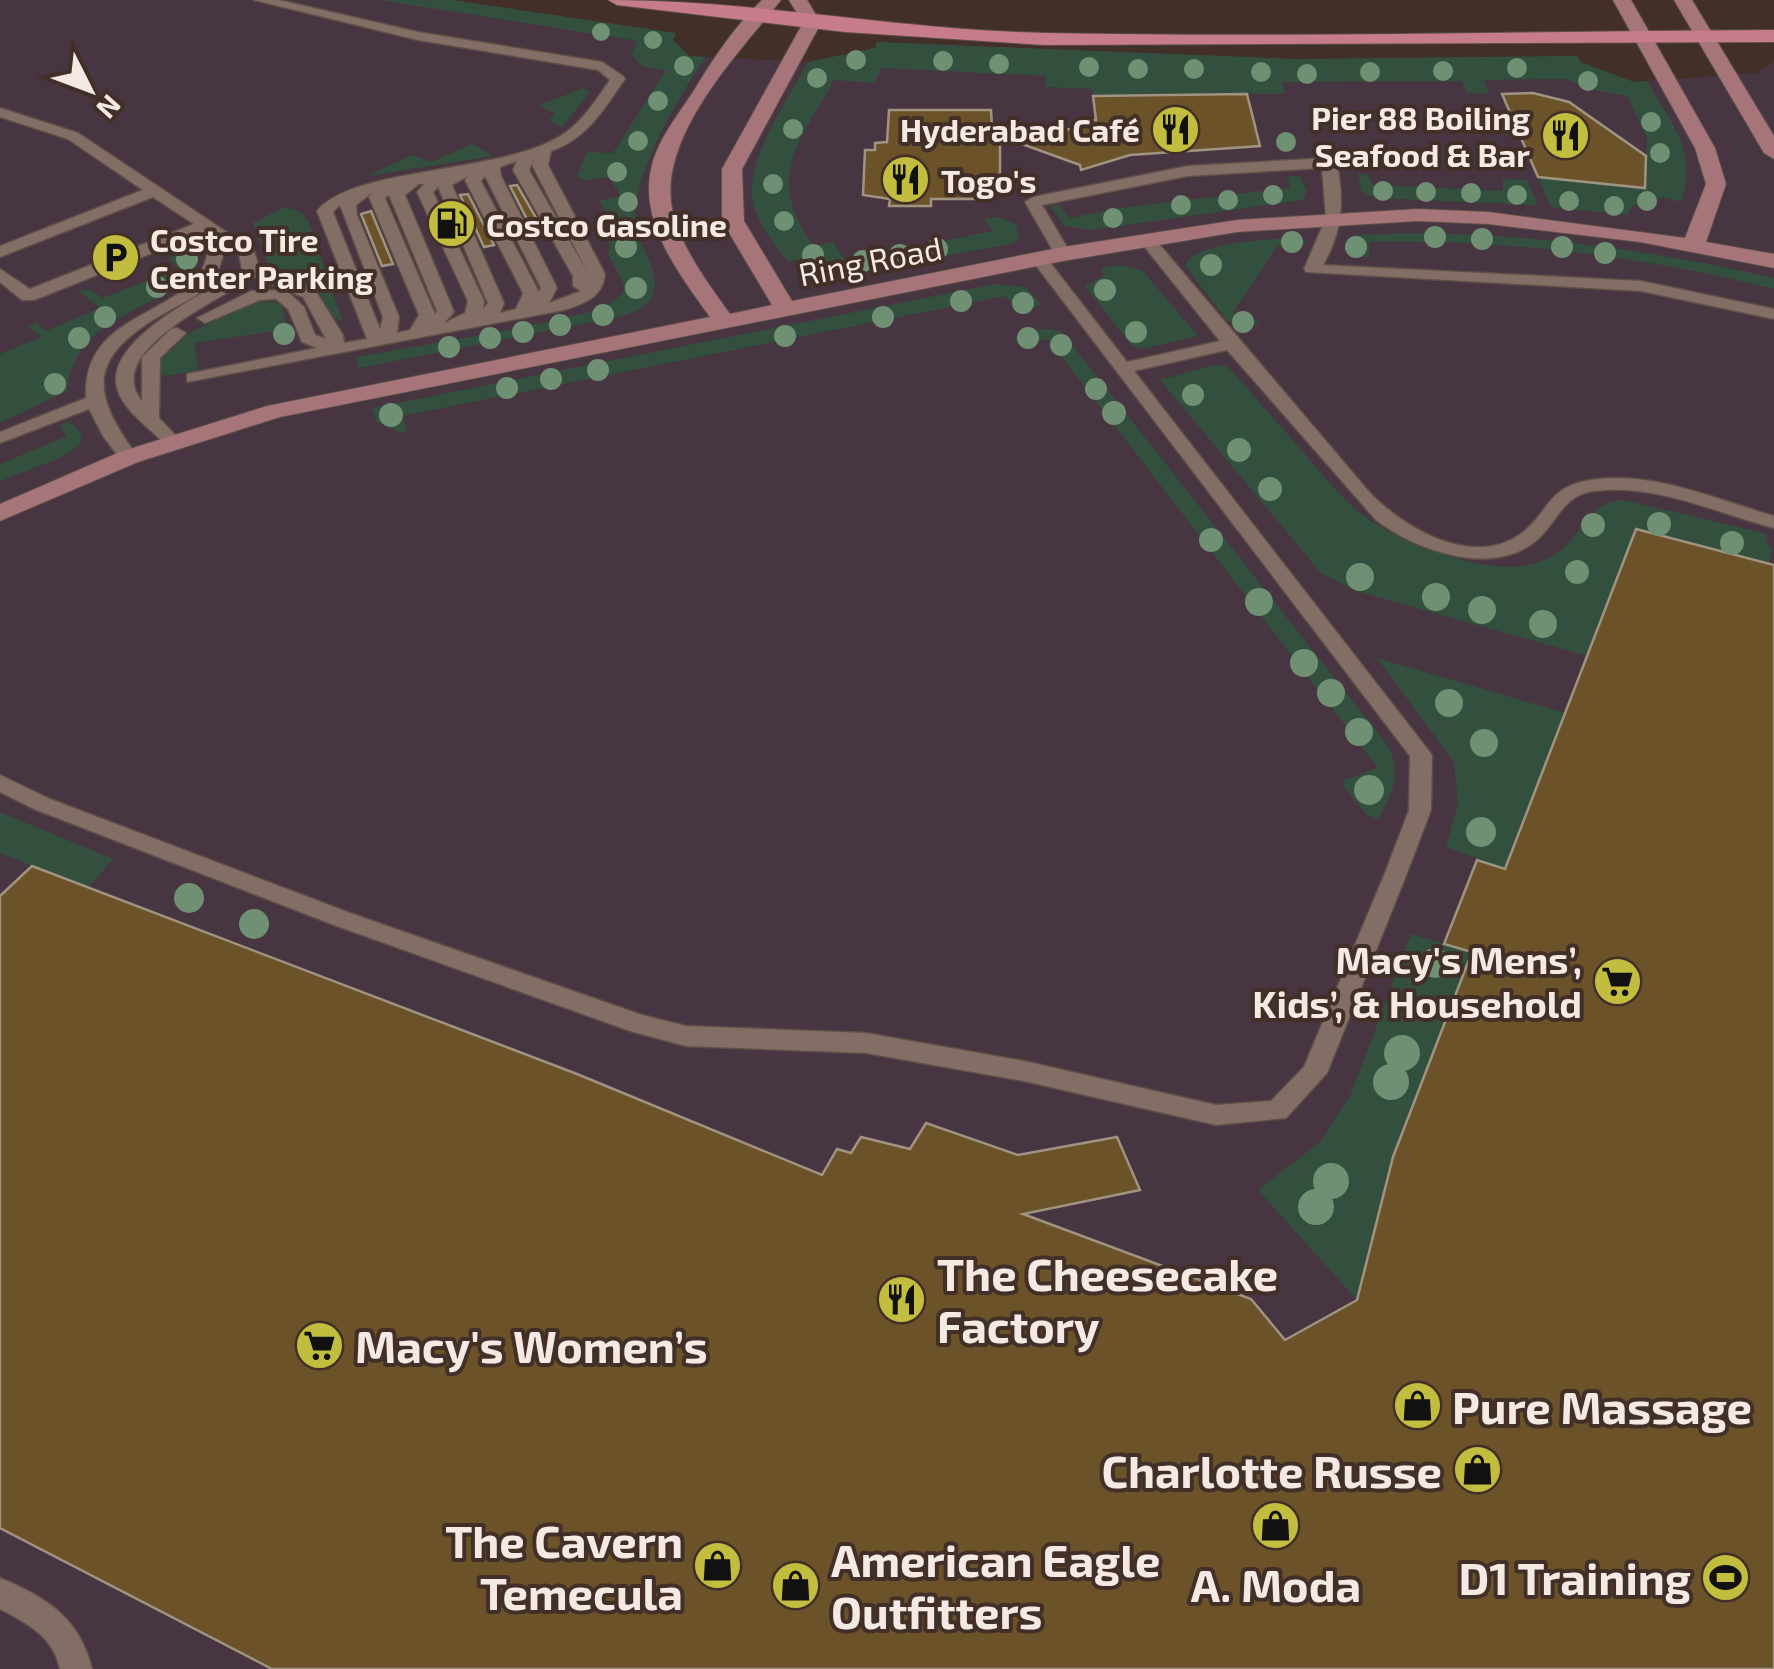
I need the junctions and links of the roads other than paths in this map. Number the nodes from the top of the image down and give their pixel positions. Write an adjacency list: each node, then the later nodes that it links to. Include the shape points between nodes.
1 (261, 0): 13 (lane, via 418,36 602,66 618,79 581,127)
2 (617, 0): 7 (main road)
3 (772, 0): 7 (street)
4 (798, 0): 8 (street)
5 (1622, 0): 9 (street)
6 (1683, 0): 10 (street)
7 (754, 16): 8 (main road); 33 (street, via 670,144 660,175 672,238)
8 (812, 22): 9 (main road, via 1044,39); 30 (street, via 732,170 734,221)
9 (1641, 35): 10 (main road); 23 (street, via 1705,148 1716,184)
10 (1703, 35): 11 (main road); 14 (street)
11 (1774, 36)
12 (0, 112): 18 (lane, via 73,136)
13 (544, 148): 15 (lane); 31 (lane, via 540,165 596,274 596,286 584,297)
14 (1774, 153)
15 (492, 167): 16 (lane); 31 (lane, via 549,288)
16 (447, 175): 17 (lane); 34 (lane, via 444,184 496,303 482,318)
17 (409, 182): 35 (lane, via 396,195 446,312); 36 (lane, via 363,191 348,204 391,317 388,334)
18 (156, 190): 20 (lane); 24 (lane)
19 (1336, 218): 22 (street, Ring Road); 23 (street, Ring Road, via 1488,218); 25 (lane, via 1329,163 1188,171 1033,202); 32 (lane, via 1312,269 1641,286)
20 (214, 230): 28 (lane, via 244,242); 29 (lane, via 28,296); 41 (lane, via 214,265 204,280 105,352 92,377)
21 (1774, 235): 27 (street)
22 (1147, 240): 25 (street, Ring Road); 37 (lane)
23 (1694, 244): 27 (street, Ring Road)
24 (0, 252)
25 (1063, 254): 26 (street, Ring Road)
26 (1039, 259): 30 (street, Ring Road); 39 (lane)
27 (1770, 260)
28 (251, 270): 38 (lane, via 309,294); 42 (lane, via 137,346 124,385)
29 (0, 274)
30 (786, 310): 33 (street, Ring Road)
31 (522, 314): 34 (lane)
32 (1774, 314)
33 (725, 322): 44 (street, Ring Road, via 275,411)
34 (455, 328): 35 (lane)
35 (420, 334): 36 (lane)
36 (377, 342): 38 (lane)
37 (1230, 344): 39 (lane); 47 (lane, via 1374,506 1403,531 1429,541 1501,550 1539,532 1562,496 1618,482)
38 (336, 350): 40 (lane); 42 (lane, via 308,338 296,307 280,294 242,300 158,347 148,366)
39 (1123, 368): 48 (lane, via 1421,754 1420,810 1396,873 1314,1072 1277,1111 1216,1115 866,1043 670,1032 342,918)
40 (192, 378)
41 (92, 400): 43 (lane); 45 (lane)
42 (151, 417): 44 (lane)
43 (0, 438)
44 (173, 442): 45 (street, Ring Road)
45 (129, 457): 46 (street, Ring Road)
46 (0, 513)
47 (1774, 522)
48 (0, 783)
49 (0, 1593): 50 (lane, via 53,1622 70,1640)
50 (76, 1669)

